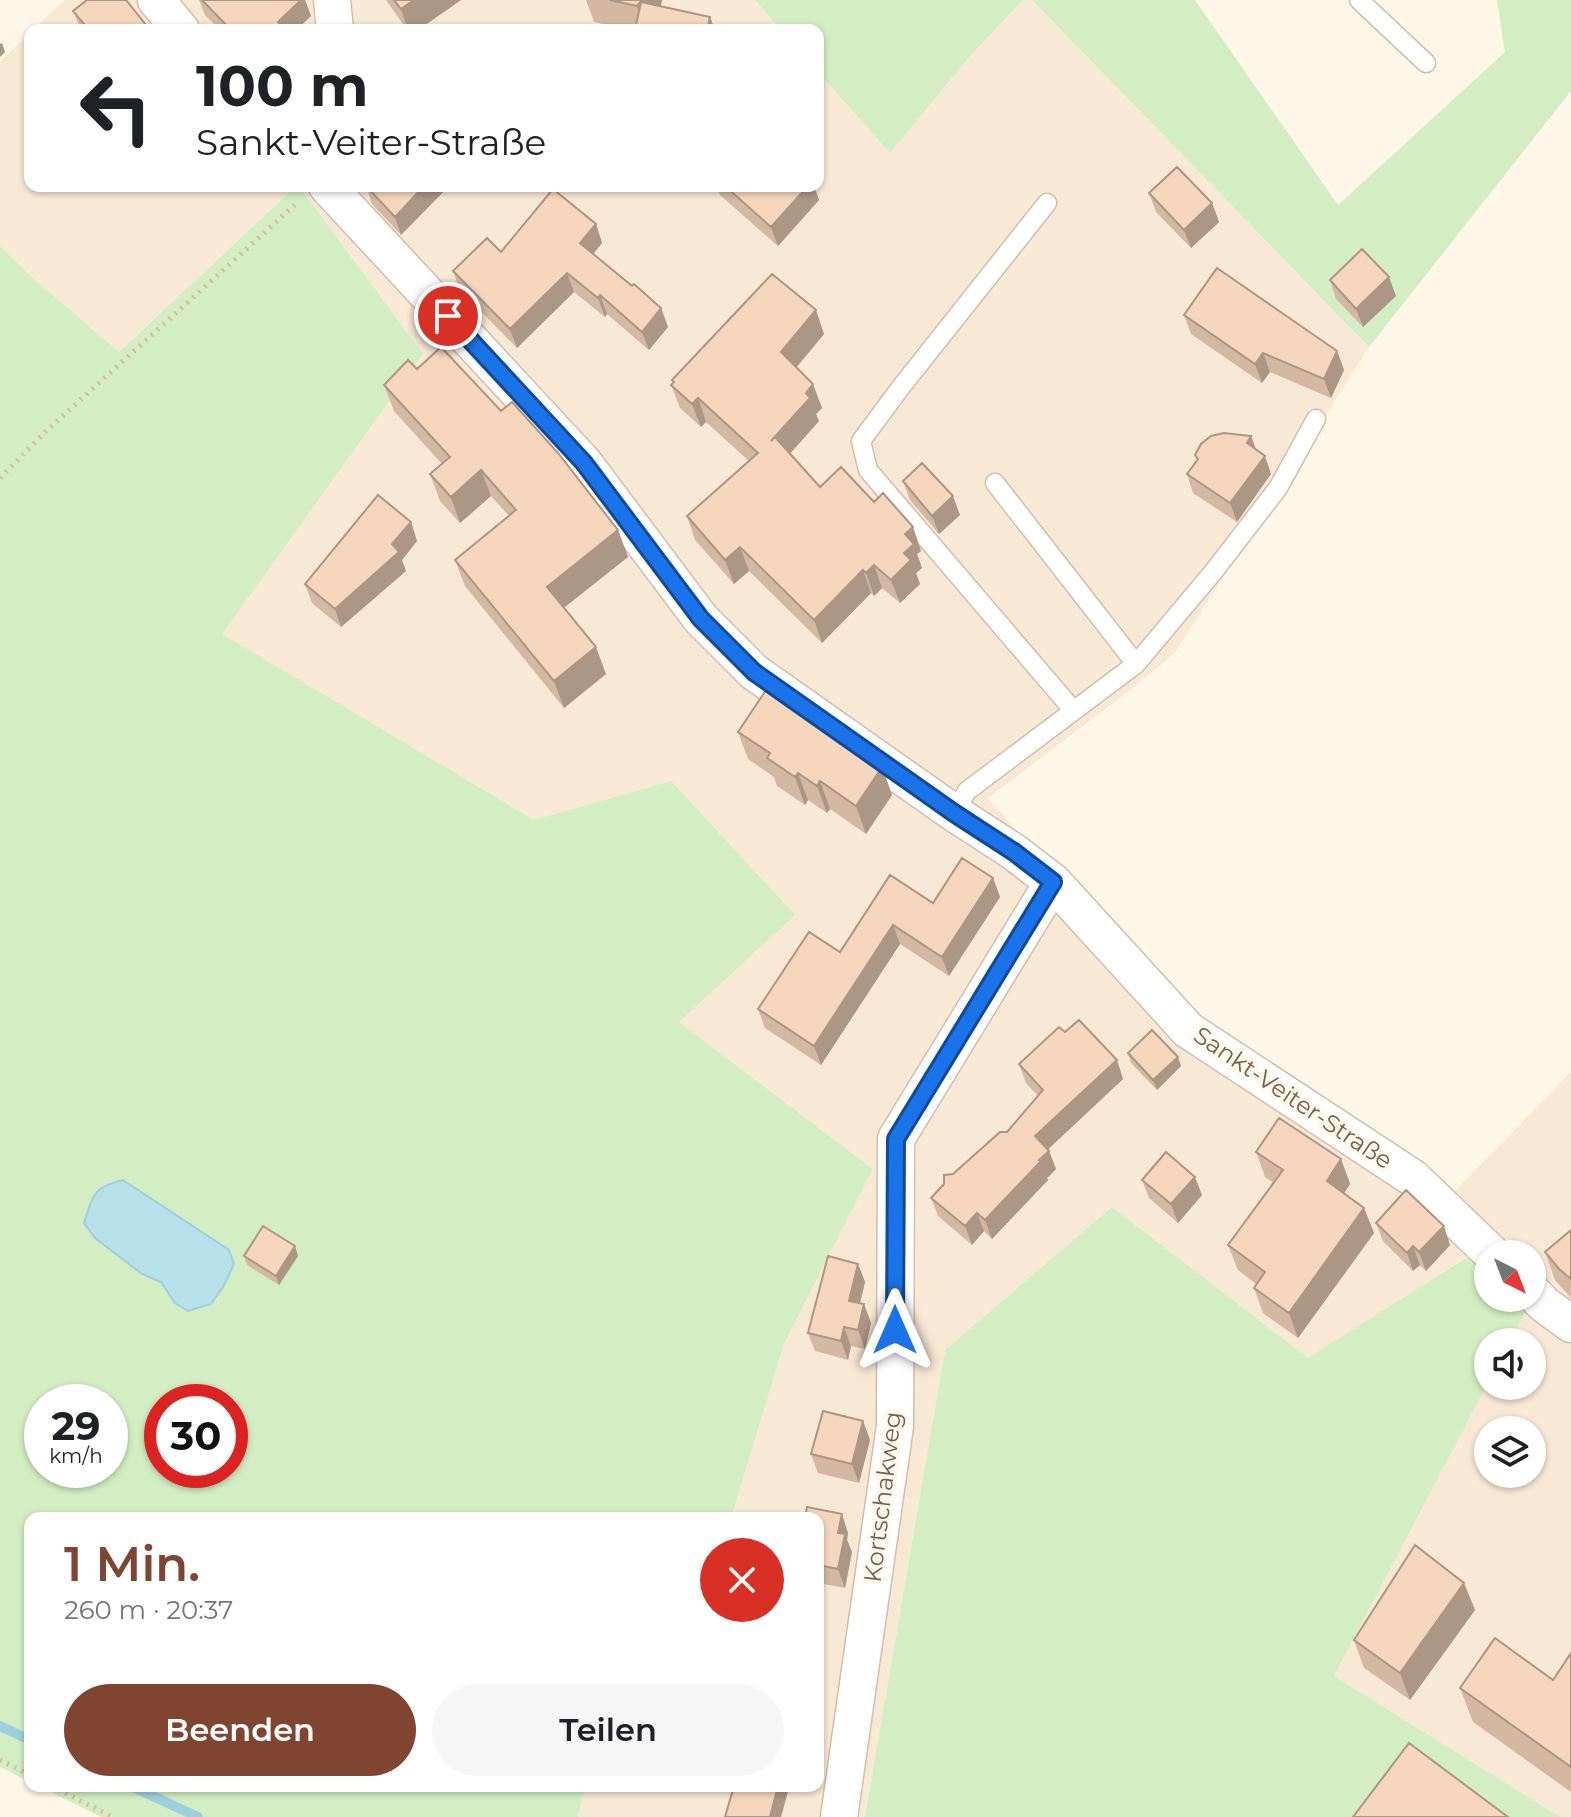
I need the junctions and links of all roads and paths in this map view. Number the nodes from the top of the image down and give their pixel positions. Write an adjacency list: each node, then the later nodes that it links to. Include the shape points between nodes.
1 (156, 0): 4 (street)
2 (332, 0): 5 (street)
3 (1359, 0): 6 (lane)
4 (176, 24)
5 (334, 24)
6 (1426, 63)
7 (314, 192): 11 (path)
8 (316, 192): 15 (street, Sankt-Veiter-Straße, via 584,463 701,619 754,672)
9 (1047, 203): 14 (lane, via 861,441 868,470)
10 (1316, 419): 13 (lane, via 1278,488)
11 (0, 478)
12 (995, 483): 13 (lane)
13 (1136, 664): 14 (lane)
14 (1073, 710): 15 (lane, via 967,791)
15 (954, 813): 16 (street, Sankt-Veiter-Straße)
16 (1053, 882): 17 (street, Sankt-Veiter-Straße, via 1188,1030 1413,1178); 24 (street, Kortschakweg, via 896,1139 895,1426)
17 (1477, 1240)
18 (1546, 1306): 19 (street)
19 (1571, 1324)
20 (0, 1760): 21 (path)
21 (24, 1772)
22 (63, 1792): 23 (path)
23 (113, 1817)
24 (839, 1817)

